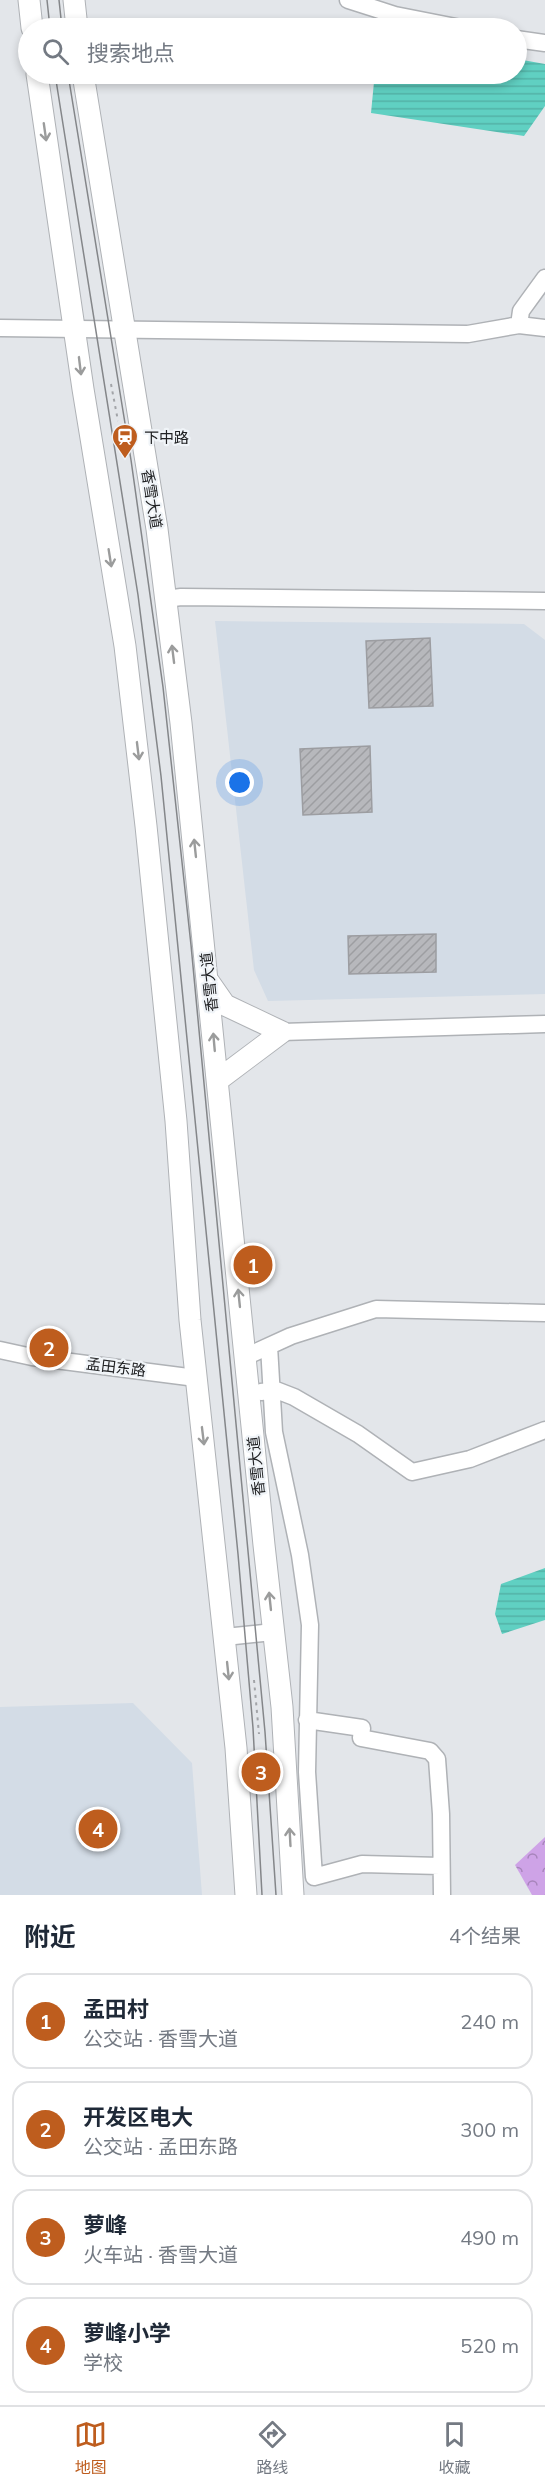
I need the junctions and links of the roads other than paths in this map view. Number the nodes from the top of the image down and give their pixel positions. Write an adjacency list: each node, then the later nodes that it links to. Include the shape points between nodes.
1 (29, 0): 4 (main road)
2 (74, 0): 5 (main road)
3 (348, 0): 6 (street)
4 (31, 18)
5 (76, 18)
6 (410, 18)
7 (527, 41): 8 (street)
8 (545, 43)
9 (38, 84): 15 (main road, one-way to 15)
10 (85, 84): 16 (main road, 香雪大道)
11 (545, 278): 12 (street, via 521,311)
12 (519, 325): 14 (street); 16 (street, via 468,334)
13 (0, 328): 15 (street)
14 (545, 328)
15 (75, 329): 16 (street); 27 (main road, one-way to 27, via 133,710 176,1121)
16 (125, 329): 17 (main road, 香雪大道)
17 (166, 599): 18 (street); 19 (main road, 香雪大道, one-way to 17)
18 (545, 601)
19 (209, 982): 21 (main road, via 225,1005); 22 (main road, 香雪大道, one-way to 19)
20 (545, 1024): 21 (street)
21 (282, 1032): 22 (main road)
22 (218, 1080): 26 (main road, 香雪大道, one-way to 22)
23 (545, 1313): 24 (street, via 376,1309)
24 (269, 1346): 26 (street); 28 (street)
25 (0, 1350): 27 (street, 孟田东路)
26 (245, 1357): 29 (main road, 香雪大道)
27 (196, 1378): 32 (main road, one-way to 32)
28 (271, 1390): 29 (street); 30 (street, via 294,1397 349,1428 412,1472 470,1459); 33 (street, via 274,1432 300,1555 310,1625)
29 (249, 1394): 31 (main road, 香雪大道, one-way to 29)
30 (545, 1430)
31 (273, 1632): 32 (street); 36 (main road, 香雪大道, one-way to 31, via 282,1707)
32 (225, 1636): 35 (main road, one-way to 35)
33 (307, 1720): 34 (street, via 362,1728 361,1738 430,1751 437,1759); 34 (street, via 314,1877 362,1864)
34 (440, 1866): 37 (street)
35 (246, 1895)
36 (293, 1895)
37 (442, 1895)

